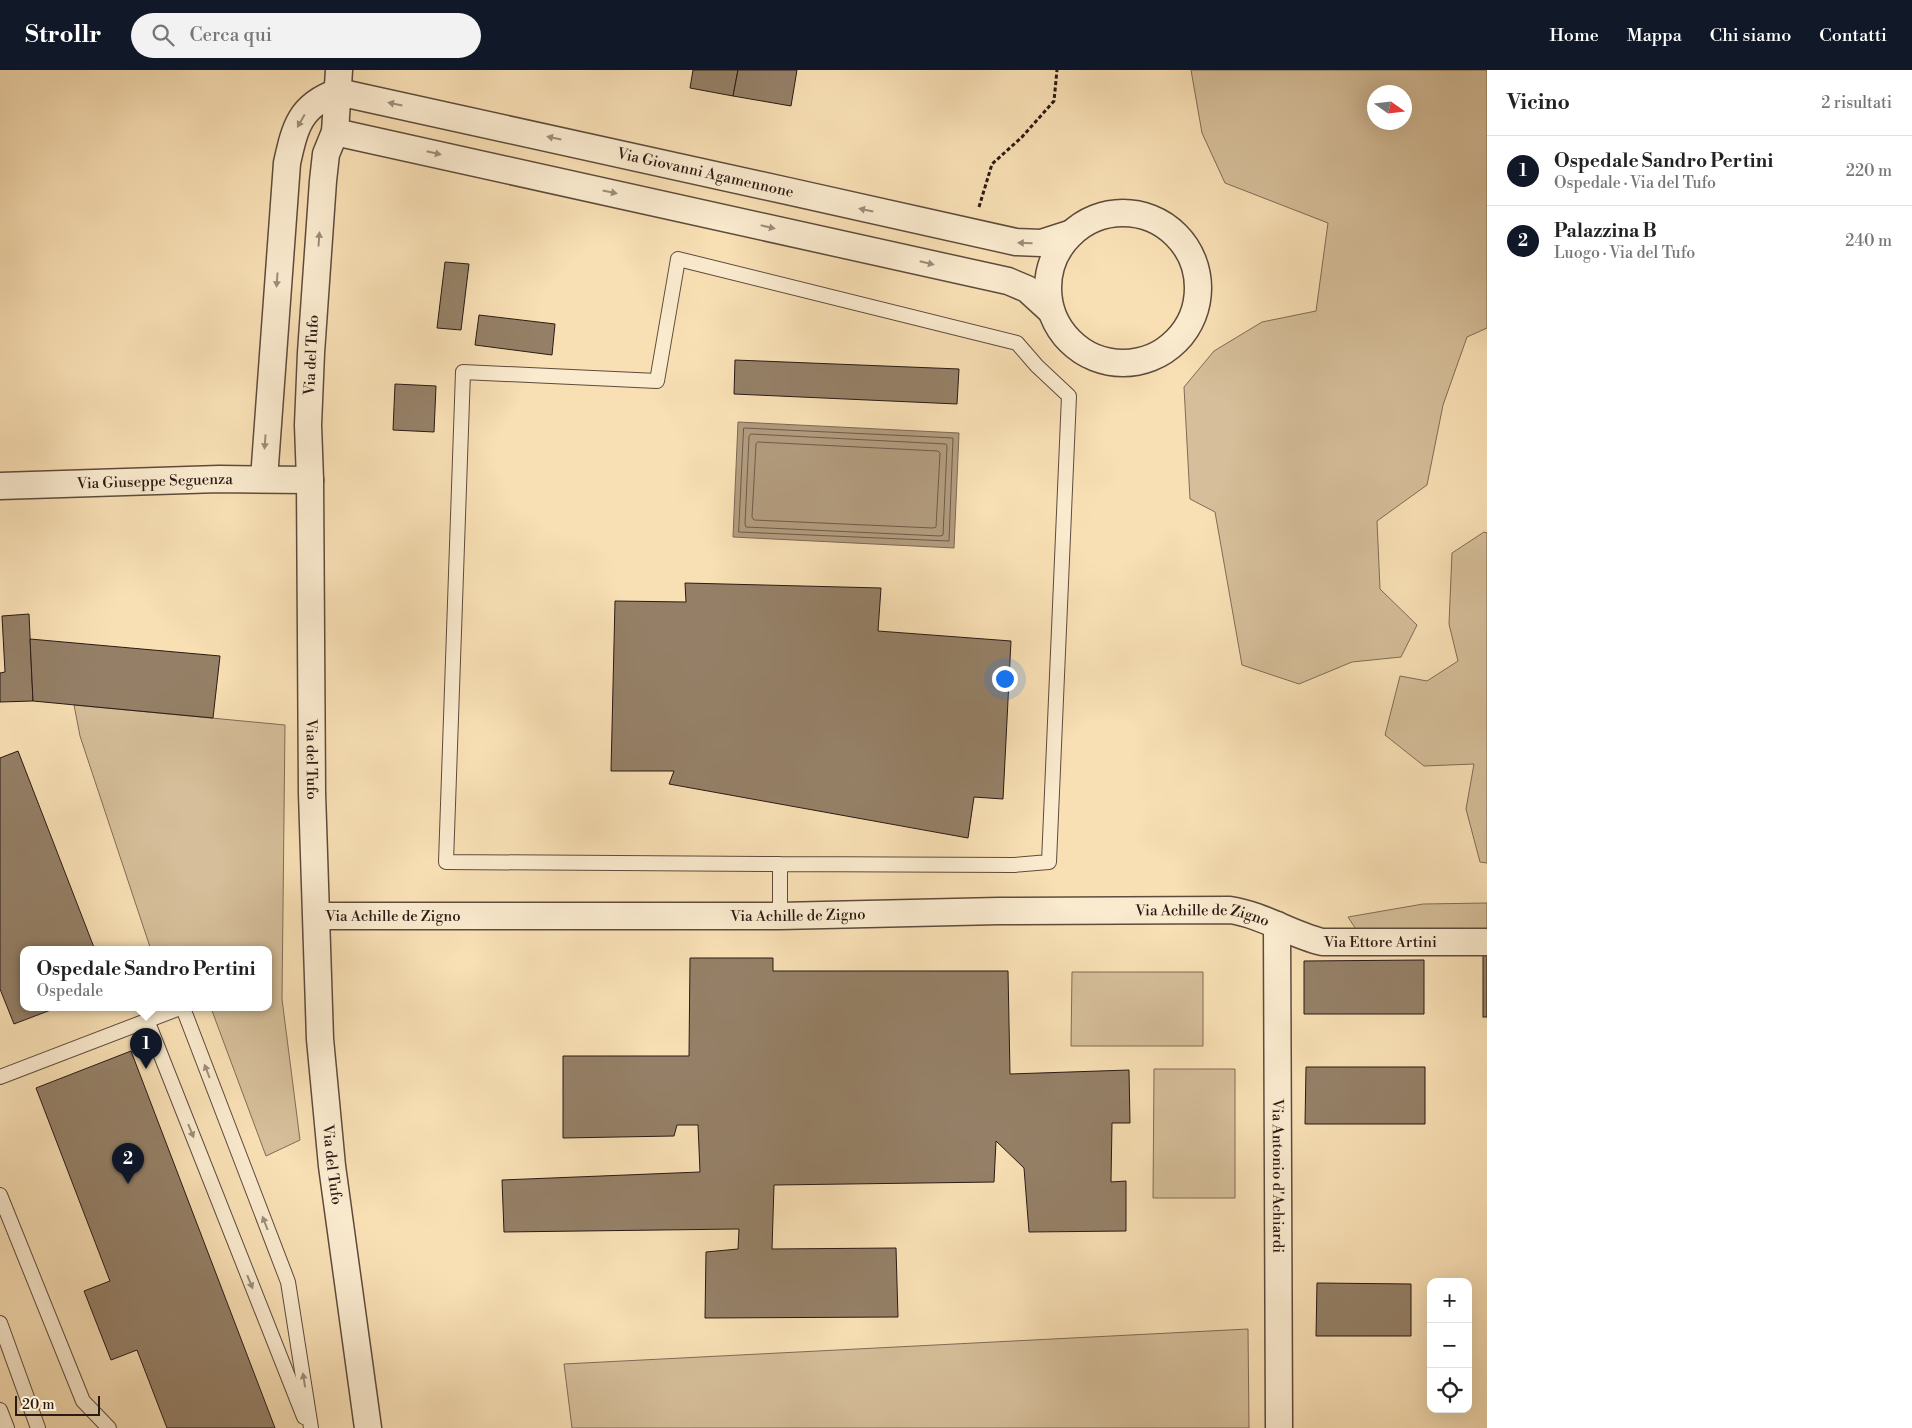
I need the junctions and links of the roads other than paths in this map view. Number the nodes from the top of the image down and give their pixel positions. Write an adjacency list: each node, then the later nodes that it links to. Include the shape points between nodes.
1 (338, 81): 2 (street, Via del Tufo); 3 (street, Via Giovanni Agamennone, one-way to 1); 9 (street, one-way to 9, via 315,102 299,123 287,163)
2 (335, 132): 4 (street, Via Giovanni Agamennone, one-way to 4); 10 (street, Via del Tufo, one-way to 2, via 310,362 322,190 326,154)
3 (580, 144): 4 (street); 5 (street, Via Giovanni Agamennone)
4 (571, 183): 7 (street, Via Giovanni Agamennone, one-way to 7)
5 (820, 200): 6 (street, Via Giovanni Agamennone, one-way to 5, via 1042,243 1016,242); 7 (street)
6 (1072, 233): 8 (street, Via Giovanni Agamennone, via 1054,260 1049,277); 8 (street, Via Giovanni Agamennone, via 1090,221 1122,213 1141,216 1167,228 1190,256 1196,275 1193,313 1171,346 1144,360 1128,363 1109,362 1082,351 1060,329)
7 (812, 237): 8 (street, Via Giovanni Agamennone, one-way to 8, via 1008,281 1027,289)
8 (1051, 311)
9 (264, 479): 10 (street, Via Giuseppe Seguenza); 11 (street, Via Giuseppe Seguenza)
10 (310, 480): 13 (street, Via del Tufo, via 312,793)
11 (0, 486)
12 (780, 864): 12 (lane, via 446,862 463,372 657,381 678,259 1017,343 1069,396 1049,862 1014,865); 14 (lane)
13 (317, 916): 14 (street, Via Achille de Zigno); 28 (street, Via del Tufo, via 325,1101)
14 (780, 916): 15 (street, Via Achille de Zigno, via 1230,910 1251,914)
15 (1277, 925): 16 (street, Via Ettore Artini, via 1322,942); 29 (street, Via Antonio d'Achiardi)
16 (1487, 942)
17 (173, 1011): 19 (lane)
18 (183, 1011): 27 (lane, one-way to 18, via 288,1282)
19 (147, 1020): 20 (lane); 27 (lane, one-way to 27)
20 (0, 1077)
21 (0, 1195): 26 (lane, via 84,1402)
22 (0, 1322): 25 (lane)
23 (0, 1410): 24 (lane)
24 (7, 1428)
25 (38, 1428)
26 (108, 1428)
27 (310, 1428)
28 (368, 1428)
29 (1279, 1428)

